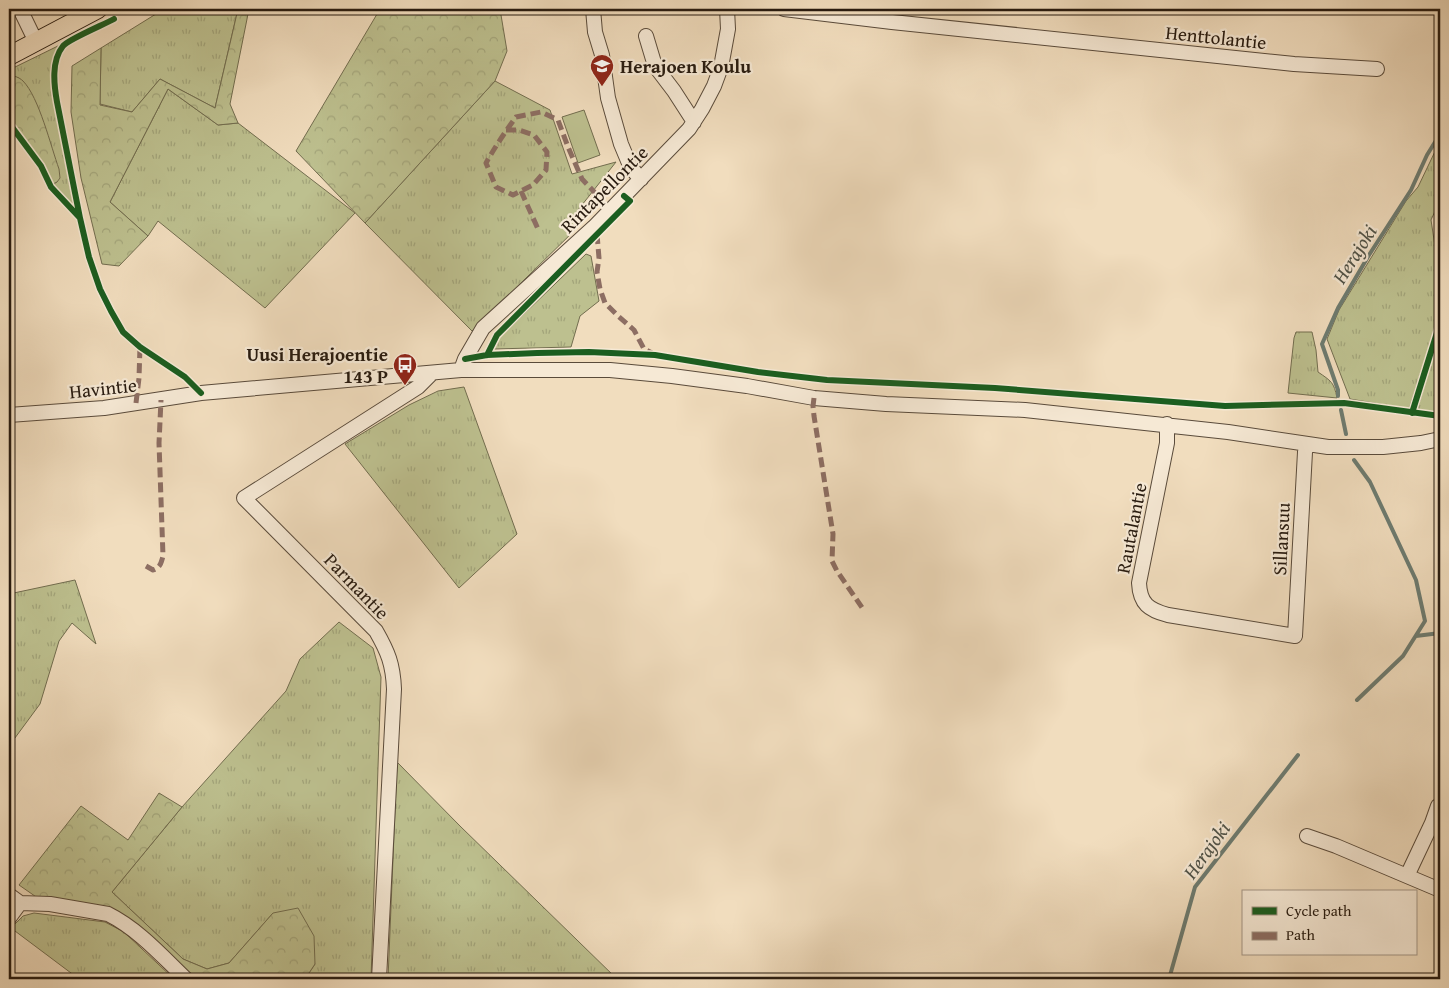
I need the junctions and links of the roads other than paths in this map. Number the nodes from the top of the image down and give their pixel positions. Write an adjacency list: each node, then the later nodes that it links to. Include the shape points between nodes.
1 (20, 9): 7 (street)
2 (98, 9): 7 (main road)
3 (592, 9): 11 (street, via 610,105 621,144 628,163)
4 (727, 9): 10 (street, Rintapellontie, via 728,29 720,67 714,86)
5 (784, 9): 9 (street, Henttolantie, via 1255,60)
6 (646, 36): 10 (street, via 655,66)
7 (36, 42): 8 (main road)
8 (9, 56)
9 (1377, 69)
10 (694, 122): 11 (street, Rintapellontie)
11 (640, 179): 12 (street, Rintapellontie, via 594,227 483,328)
12 (461, 370): 13 (street, Havintie); 15 (street, Havintie, via 610,370 747,386 814,398 1025,410)
13 (432, 373): 14 (street, Havintie, via 201,393 104,408); 26 (street, Parmantie, via 418,387 244,498 376,631 388,653 394,689)
14 (9, 414)
15 (1168, 424): 17 (street, Havintie); 18 (street, Rautalantie, via 1139,583 1142,601 1157,612 1168,615)
16 (1440, 439): 17 (street, Havintie, via 1383,447)
17 (1307, 444): 18 (street, Sillansuu)
18 (1295, 636)
19 (1438, 806): 21 (street)
20 (1307, 836): 21 (street)
21 (1407, 876): 22 (street)
22 (1440, 890)
23 (14, 899): 24 (street); 25 (street, via 108,914 131,928)
24 (9, 918)
25 (186, 979)
26 (379, 979)

